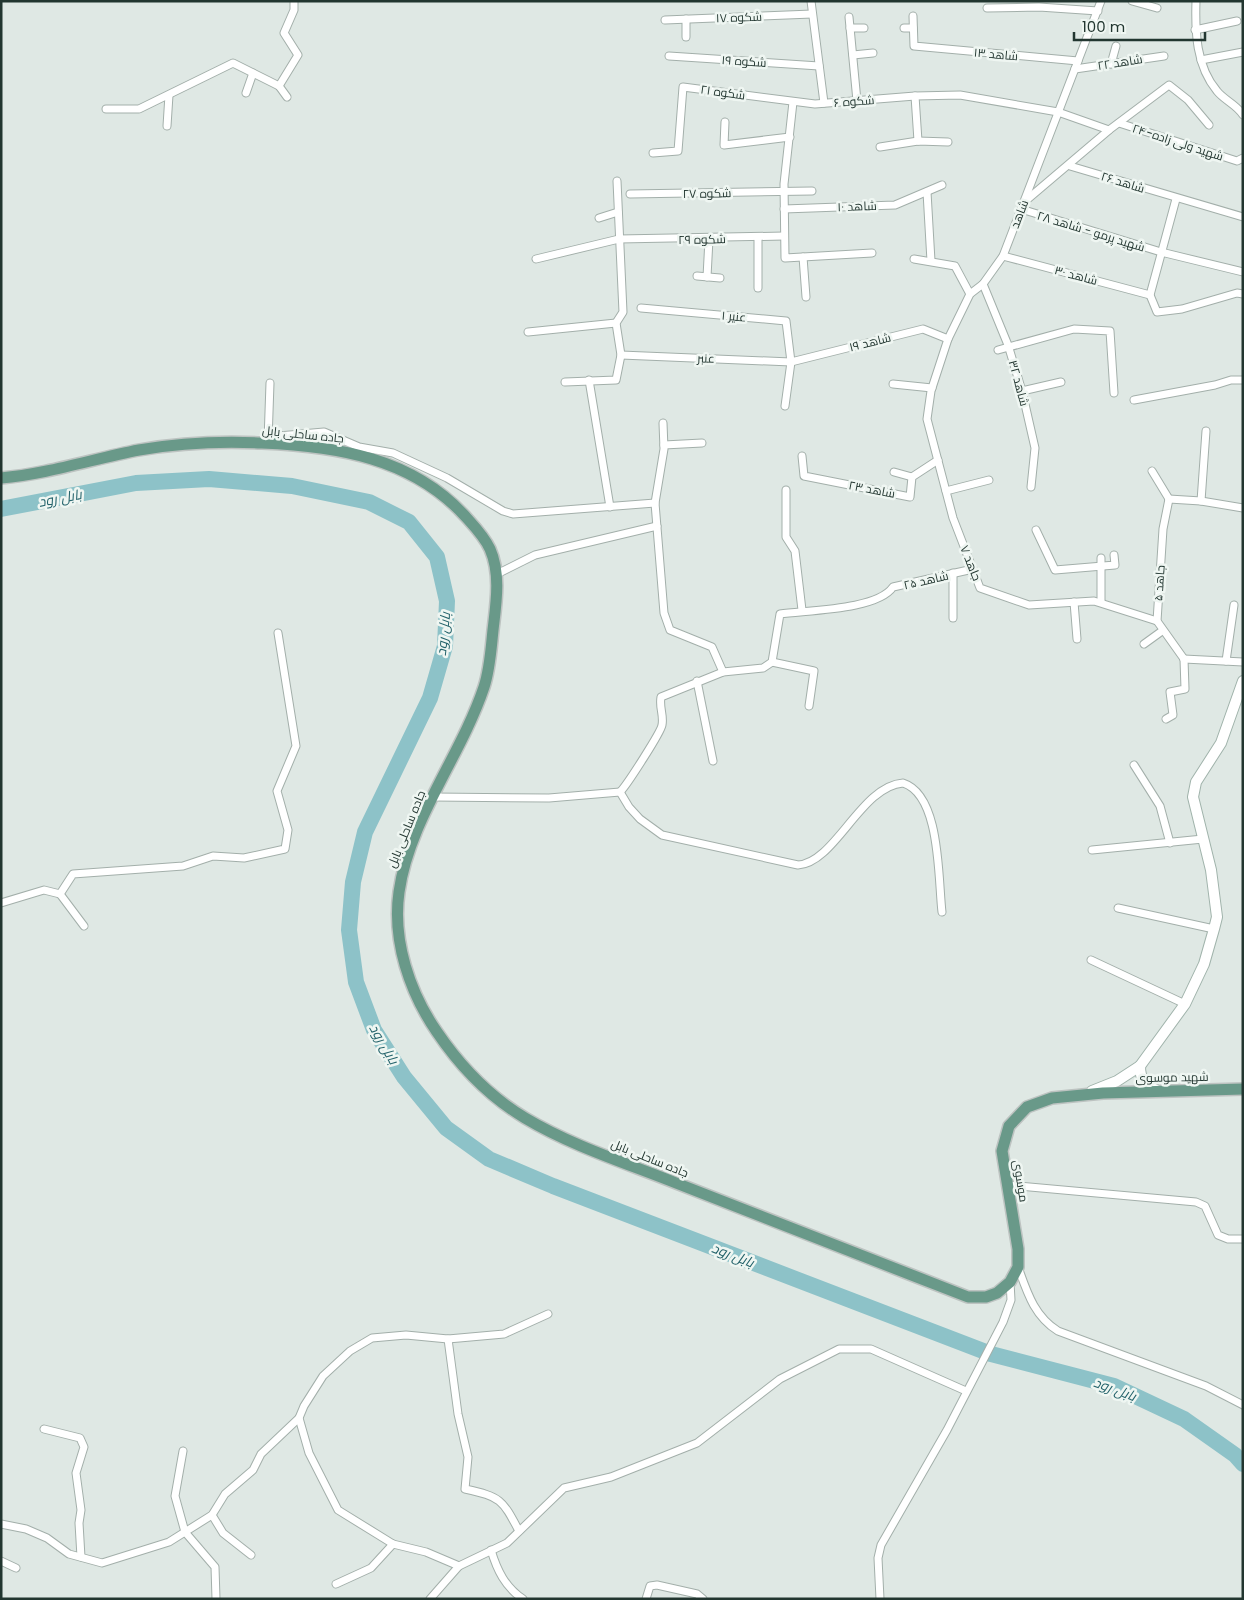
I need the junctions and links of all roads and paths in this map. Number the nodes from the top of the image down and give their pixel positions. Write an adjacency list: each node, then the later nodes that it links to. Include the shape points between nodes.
1 (294, 1): 33 (street, via 294,10 284,33 298,55)
2 (811, 1): 9 (street)
3 (1102, 1): 8 (street, شاهد)
4 (1132, 1): 7 (street)
5 (1196, 1): 19 (street)
6 (986, 8): 8 (street)
7 (1157, 8)
8 (1098, 11): 28 (street, شاهد)
9 (812, 14): 12 (street, شکوه ۱۷); 30 (street)
10 (913, 16): 18 (street)
11 (849, 17): 15 (street)
12 (686, 19): 13 (street, شکوه ۱۷); 20 (street)
13 (665, 20)
14 (1237, 21): 19 (street)
15 (850, 28): 16 (street); 24 (street)
16 (864, 28)
17 (904, 28): 18 (street)
18 (914, 28): 28 (street, شاهد ۱۳, via 914,46)
19 (1195, 30): 27 (street)
20 (686, 37)
21 (1116, 46): 29 (street)
22 (1243, 52): 27 (street)
23 (873, 53): 24 (street)
24 (852, 55): 38 (street)
25 (669, 56): 30 (street, شکوه ۱۹)
26 (1164, 56): 29 (street, شاهد ۲۲)
27 (1201, 60): 43 (street, via 1217,91)
28 (1078, 61): 31 (street, شاهد)
29 (1110, 64): 31 (street, شاهد ۲۲)
30 (819, 66): 40 (street)
31 (1075, 69): 42 (street, شاهد)
32 (253, 73): 33 (street); 34 (street); 35 (street, via 233,63)
33 (279, 86): 36 (street)
34 (246, 93)
35 (169, 95): 41 (street, via 139,108); 47 (street)
36 (287, 96)
37 (915, 96): 38 (street, شکوه ۶); 42 (street, شکوه ۶, via 960,95); 50 (street)
38 (857, 101): 40 (street, شکوه ۶)
39 (793, 102): 40 (street, شکوه ۶); 49 (street); 53 (street, شکوه ۲۱, via 683,87 678,152)
40 (824, 103)
41 (106, 109)
42 (1058, 112): 48 (street, شکوه ۶); 63 (street, شاهد)
43 (1242, 112)
44 (725, 122): 49 (street, via 724,146)
45 (1119, 123): 46 (street, via 1169,85 1188,100); 48 (street); 54 (street, شهید ولی زاده-۲۴)
46 (1209, 125)
47 (168, 126)
48 (1109, 130): 55 (street)
49 (790, 137): 58 (street)
50 (918, 140): 51 (street); 52 (street)
51 (948, 142)
52 (880, 147)
53 (653, 152)
54 (1240, 159)
55 (1070, 166): 62 (street, شاهد ۲۶); 63 (street)
56 (617, 181): 65 (street)
57 (942, 184): 60 (street, شاهد ۱۰)
58 (784, 188): 59 (street, شکوه ۲۷); 61 (street, شکوه ۲۷); 64 (street)
59 (812, 191)
60 (927, 192): 64 (street, شاهد ۱۰, via 895,205); 78 (street)
61 (630, 194)
62 (1176, 199): 66 (street, شاهد ۲۶); 72 (street)
63 (1022, 206): 72 (street, شهید پرمو - شاهد ۲۸); 74 (street, شاهد)
64 (784, 209): 68 (street)
65 (618, 212): 67 (street); 70 (street)
66 (1243, 217)
67 (599, 218)
68 (784, 236): 69 (street, شکوه ۲۹); 75 (street, via 784,258)
69 (758, 238): 71 (street, شکوه ۲۹); 84 (street)
70 (619, 239): 71 (street, شکوه ۲۹); 76 (street, شکوه ۲۹); 90 (street, via 623,312)
71 (708, 239): 81 (street)
72 (1162, 252): 79 (street, شهید پرمو - شاهد ۲۸); 86 (street)
73 (872, 253): 75 (street)
74 (1003, 256): 83 (street, شاهد); 86 (street, شاهد ۳۰)
75 (803, 257): 88 (street)
76 (536, 259)
77 (914, 259): 78 (street)
78 (931, 261): 85 (street, via 955,266)
79 (1243, 272)
80 (697, 276): 81 (street)
81 (707, 277): 82 (street)
82 (720, 278)
83 (982, 284): 85 (street, شاهد); 93 (street, شاهد ۳۲)
84 (758, 288)
85 (970, 294): 92 (street, شاهد)
86 (1150, 294): 87 (street, via 1157,312)
87 (1243, 294)
88 (806, 297)
89 (641, 308): 96 (street, عنیر ۱, via 786,321)
90 (616, 323): 91 (street); 95 (street)
91 (528, 332)
92 (948, 339): 96 (street, شاهد ۱۹, via 923,328); 103 (street, شاهد)
93 (1008, 345): 94 (street); 104 (street, شاهد ۳۲); 105 (street, via 1074,329 1110,332)
94 (998, 350)
95 (621, 355): 96 (street, عنبر); 97 (street, via 616,380)
96 (791, 362): 107 (street)
97 (589, 380): 99 (street); 127 (street)
98 (1243, 380): 106 (street)
99 (565, 382)
100 (1061, 382): 104 (street)
101 (270, 384): 111 (street)
102 (893, 384): 103 (street)
103 (932, 388): 108 (street, شاهد)
104 (1022, 391): 121 (street, شاهد ۳۲, via 1035,448)
105 (1114, 393)
106 (1134, 400)
107 (785, 406)
108 (927, 419): 115 (street, جاهد ۷)
109 (663, 423): 113 (street)
110 (1206, 431): 125 (street)
111 (268, 440): 119 (main road, جاده ساحلی بابل, via 178,444); 127 (street, via 324,432 360,447 392,453 446,478 502,511 514,514); 135 (main road, جاده ساحلی بابل, via 382,461 417,478 446,496 479,532 491,551)
112 (702, 443): 113 (street)
113 (664, 445): 126 (street)
114 (802, 456): 118 (street, شاهد ۲۳, via 804,476 910,497)
115 (938, 460): 118 (street, شاهد ۲۳); 123 (street, جاهد ۷)
116 (1152, 471): 124 (street)
117 (894, 472): 118 (street)
118 (912, 477)
119 (1, 478)
120 (989, 480): 123 (street)
121 (1031, 487)
122 (786, 490): 139 (street, via 786,537 795,551)
123 (946, 491): 133 (street, جاهد ۷)
124 (1169, 499): 125 (street); 141 (street, جاهد ۵, via 1163,529)
125 (1201, 501): 128 (street)
126 (655, 504): 127 (street); 129 (street)
127 (610, 507)
128 (1243, 508)
129 (657, 526): 135 (street, via 535,556); 150 (street, via 664,613 670,630 712,648)
130 (1036, 530): 132 (street, via 1055,570)
131 (1114, 555): 132 (street, via 1115,565)
132 (1101, 562): 137 (street)
133 (973, 569): 134 (street, شاهد ۲۵); 136 (street, جاهد ۷, via 980,588 1028,605)
134 (953, 573): 139 (street, شاهد ۲۵, via 892,587 887,595 853,605); 140 (street)
135 (495, 575): 158 (main road, جاده ساحلی بابل, via 498,590 490,661 483,689)
136 (1074, 602): 137 (street, جاهد ۷); 144 (street)
137 (1101, 602): 141 (street, جاهد ۷)
138 (1234, 605): 147 (street)
139 (802, 610): 148 (street, شاهد ۲۵, via 780,614)
140 (953, 618)
141 (1157, 621): 142 (street)
142 (1162, 631): 145 (street); 146 (street)
143 (278, 633): 162 (street, via 296,746 277,791 288,830 285,849 244,858 212,856 183,866 73,874)
144 (1077, 639)
145 (1144, 644)
146 (1184, 659): 147 (street); 154 (street, via 1185,689 1170,692 1173,714)
147 (1226, 661): 149 (street)
148 (772, 662): 150 (street, via 763,668); 153 (street, via 814,671)
149 (1243, 662)
150 (723, 672): 151 (street)
151 (697, 681): 155 (street); 157 (street, via 662,697 660,735)
152 (1243, 681): 159 (main road, via 1222,743 1196,782 1193,797)
153 (809, 706)
154 (1166, 719)
155 (713, 761)
156 (1134, 765): 160 (street, via 1160,806)
157 (620, 792): 158 (street, via 549,798); 165 (street, via 640,819 662,835 805,865 884,789 897,784 910,785 923,798 933,829)
158 (433, 798): 178 (main road, جاده ساحلی بابل, via 403,870 398,898 399,936 408,976 421,1008 476,1080 499,1100 525,1118 576,1143 968,1297 991,1296)
159 (1203, 840): 160 (street); 167 (main road, via 1217,917)
160 (1170, 843): 161 (street)
161 (1092, 850)
162 (60, 894): 163 (street, via 44,890); 166 (street)
163 (1, 903)
164 (1118, 908): 167 (street)
165 (942, 912)
166 (84, 926)
167 (1214, 929): 169 (main road, via 1204,964)
168 (1091, 960): 169 (street)
169 (1185, 1004): 170 (main road)
170 (1140, 1066): 172 (main road, via 1145,1085); 174 (main road, via 1117,1081)
171 (1243, 1089): 172 (main road, شهید موسوی)
172 (1158, 1092): 173 (main road, شهید موسوی)
173 (1102, 1093): 174 (main road, موسوی)
174 (1076, 1095): 175 (main road, موسوی, via 1042,1100 1026,1107 1014,1119 1002,1151)
175 (1007, 1185): 176 (street, via 1196,1202 1205,1206 1218,1235); 177 (main road, موسوی)
176 (1243, 1239)
177 (1018, 1267): 178 (main road); 182 (street, via 1035,1308 1058,1331 1206,1386)
178 (1010, 1282): 181 (street, via 1011,1300 1003,1322)
179 (548, 1314): 180 (street, via 504,1334)
180 (448, 1339): 183 (street, via 406,1335 372,1338 350,1351 323,1376); 188 (street, via 458,1414 468,1457 465,1489 490,1494 504,1503)
181 (966, 1391): 188 (street, via 871,1349 839,1349 780,1379 697,1443 611,1478 564,1488); 203 (street, via 881,1545 878,1558)
182 (1243, 1405)
183 (299, 1418): 186 (street, via 261,1454 253,1470 225,1494); 190 (street, via 308,1453 338,1510)
184 (44, 1429): 193 (street, via 80,1438 84,1447 76,1473 81,1510)
185 (183, 1451): 189 (street, via 175,1496)
186 (212, 1515): 189 (street); 192 (street, via 223,1533)
187 (1, 1524): 193 (street, via 26,1529 47,1538 69,1554)
188 (519, 1531): 191 (street, via 507,1543)
189 (185, 1532): 193 (street, via 169,1542 102,1563); 199 (street, via 215,1567)
190 (393, 1544): 195 (street, via 426,1552); 197 (street, via 371,1568)
191 (491, 1550): 195 (street); 198 (street, via 498,1572)
192 (251, 1555)
193 (81, 1557)
194 (1, 1562): 196 (street)
195 (458, 1566): 200 (street)
196 (16, 1568)
197 (336, 1584)
198 (519, 1598)
199 (216, 1599)
200 (430, 1599)
201 (646, 1599): 202 (street, via 650,1586 657,1585 697,1594)
202 (703, 1599)
203 (880, 1599)

